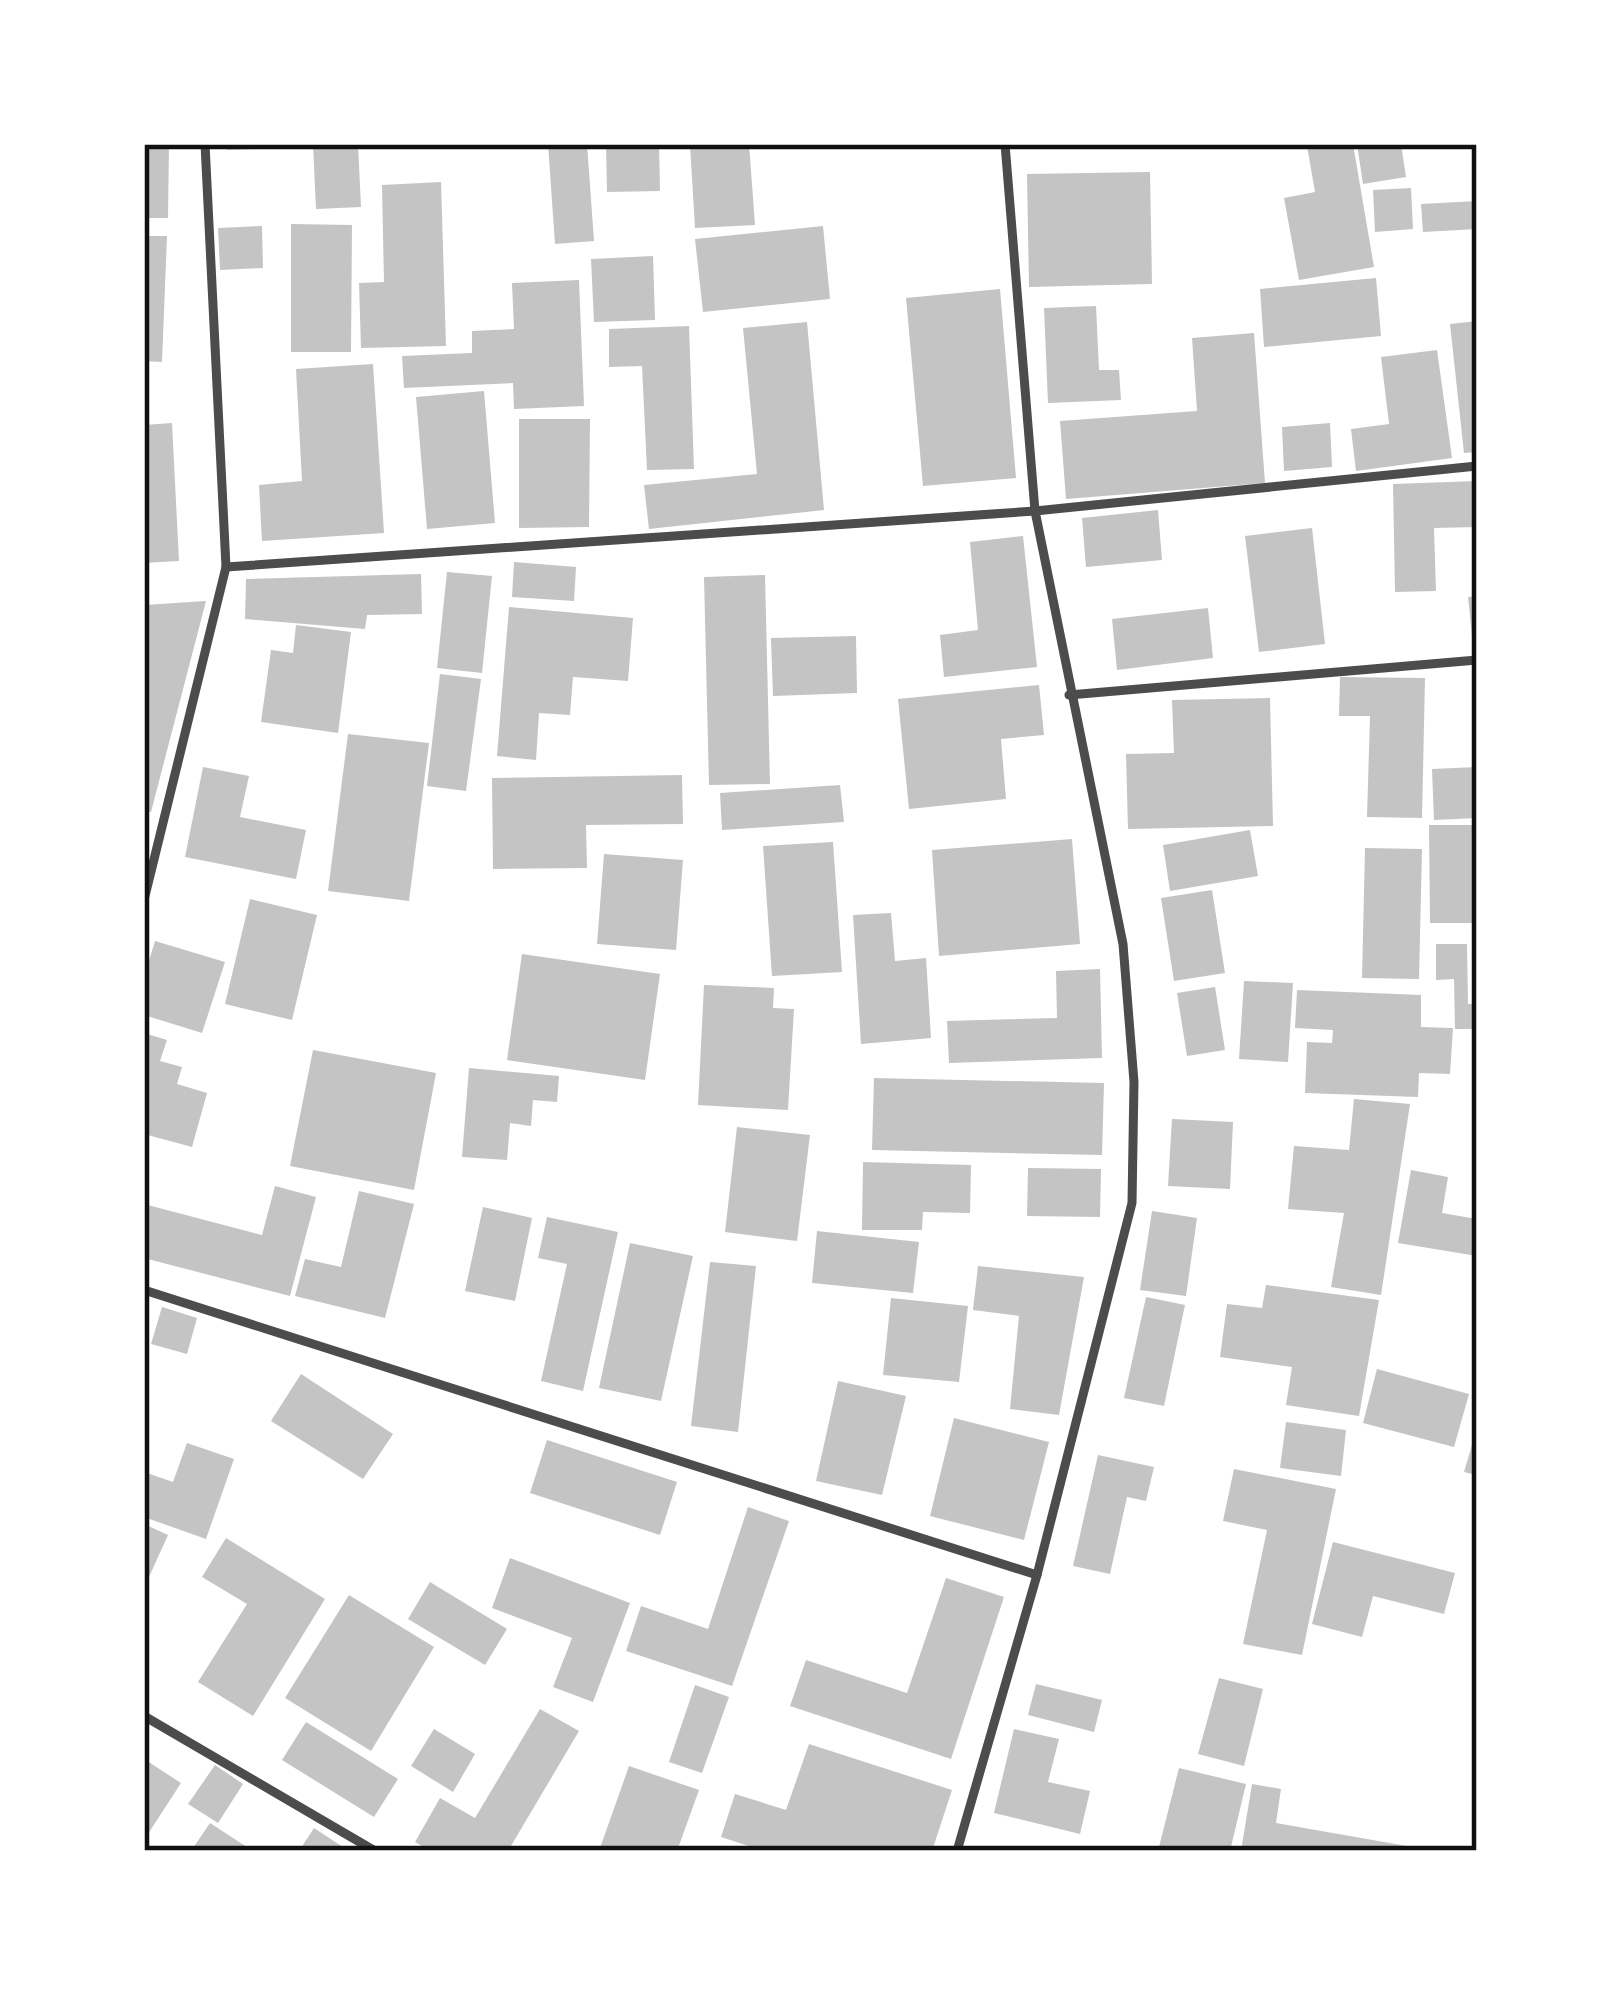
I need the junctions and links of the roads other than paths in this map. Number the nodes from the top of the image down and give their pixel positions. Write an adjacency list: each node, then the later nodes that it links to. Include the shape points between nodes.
1 (205, 144): 5 (lane)
2 (1005, 144): 4 (lane)
3 (1477, 466): 4 (lane)
4 (1035, 511): 5 (lane); 7 (lane)
5 (226, 567): 8 (lane)
6 (1477, 659): 7 (lane)
7 (1070, 695): 10 (lane, via 1123,944 1134,1082 1132,1203)
8 (144, 900)
9 (144, 1291): 10 (lane)
10 (1037, 1575): 13 (lane)
11 (144, 1716): 12 (lane)
12 (375, 1851)
13 (957, 1851)

